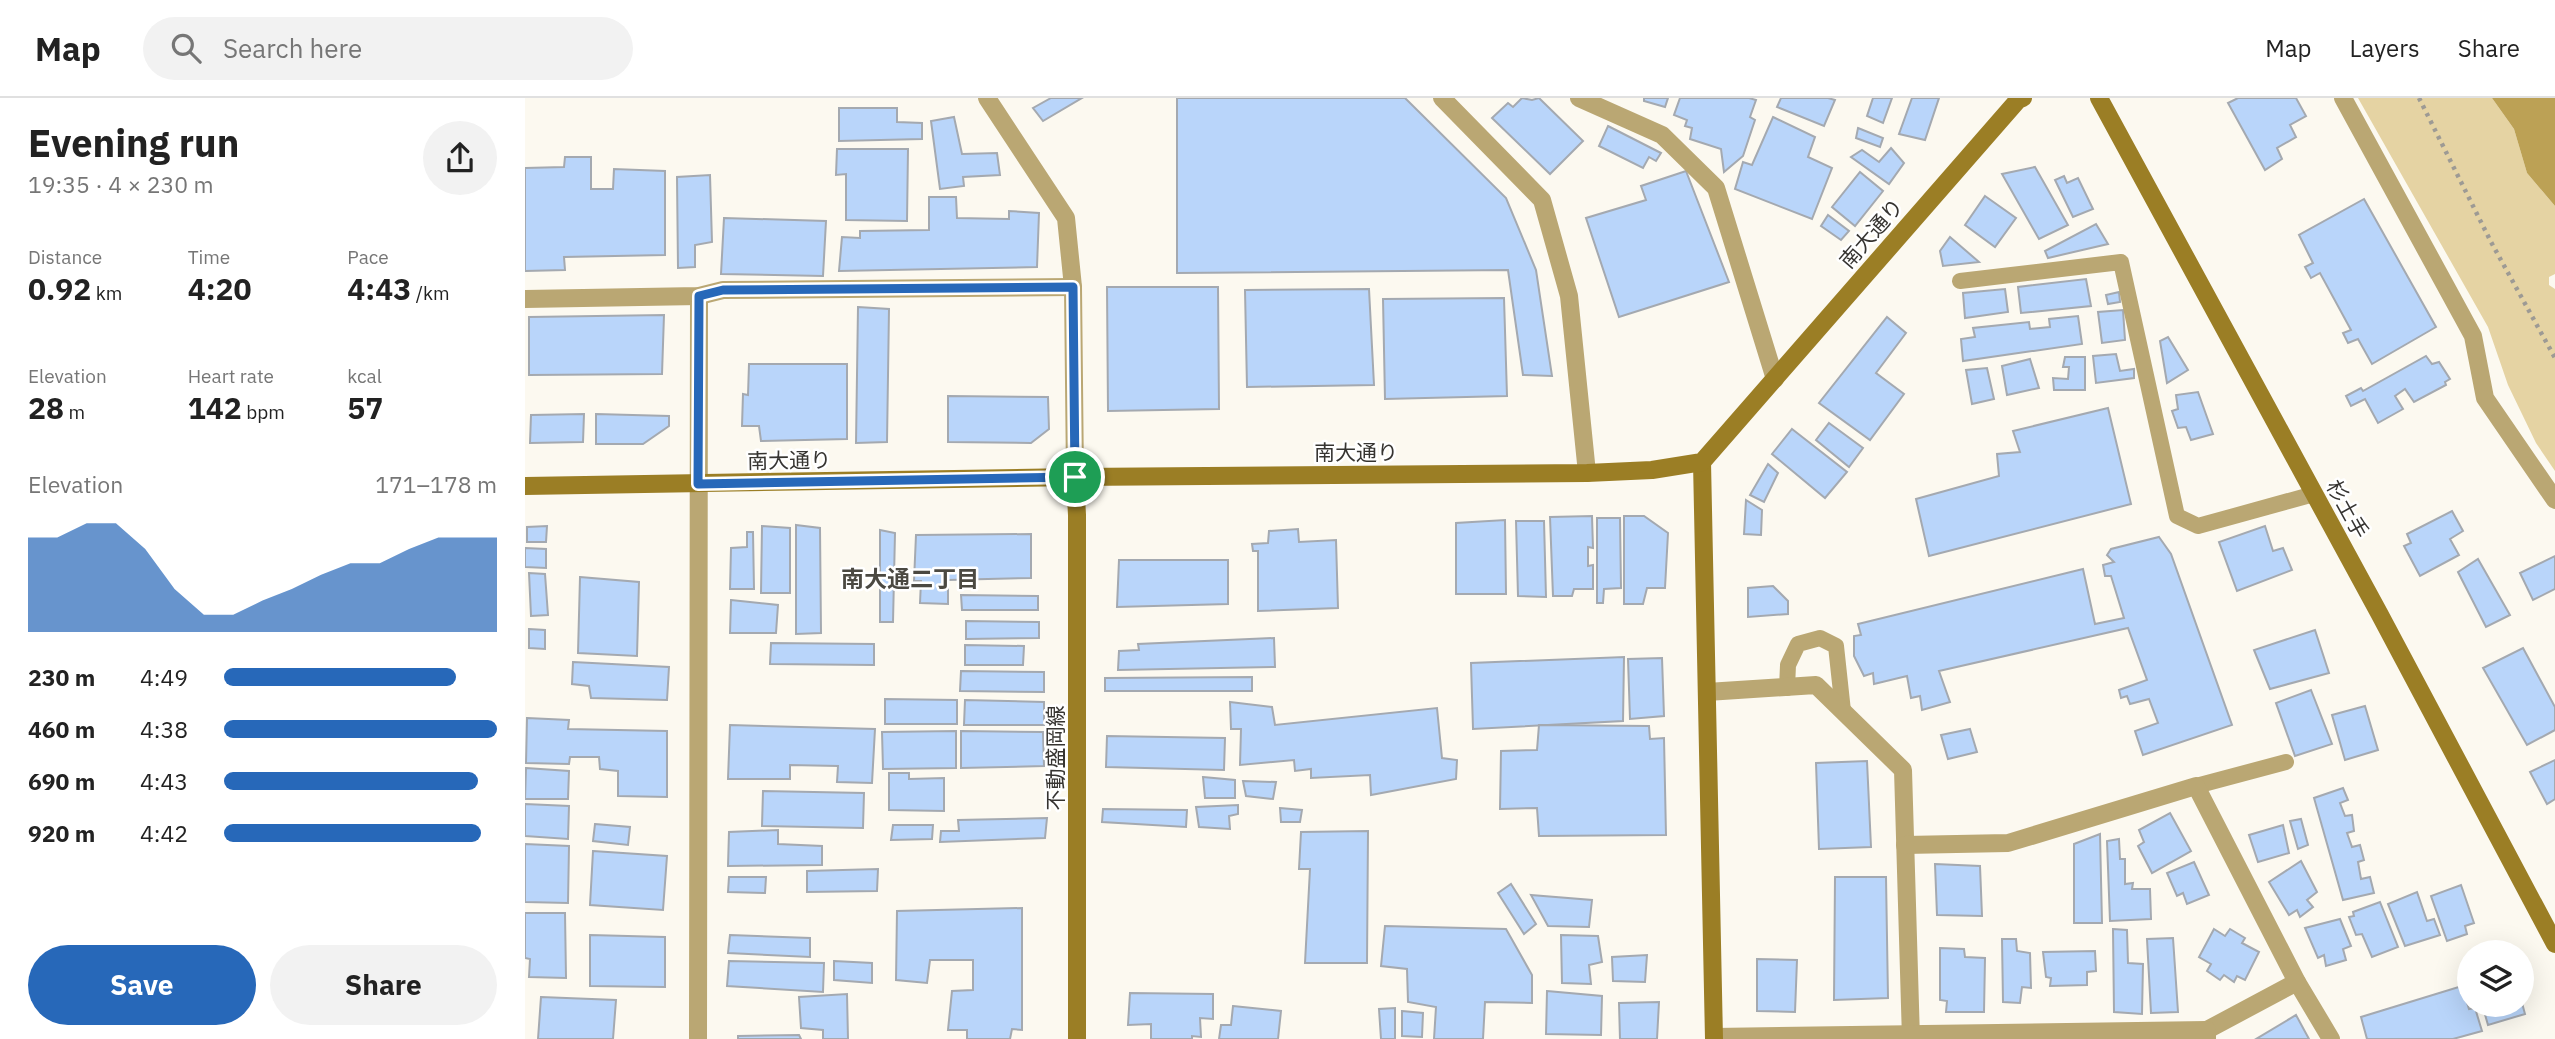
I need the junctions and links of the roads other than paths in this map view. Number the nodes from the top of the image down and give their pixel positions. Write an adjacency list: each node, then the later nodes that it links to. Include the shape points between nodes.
1 (987, 98): 8 (street, via 1066,218)
2 (1442, 98): 13 (street, via 1542,200 1569,296)
3 (1579, 98): 11 (street, via 1662,135 1716,188)
4 (2022, 98): 11 (street, 南大通り)
5 (2099, 98): 17 (street, 杉土手)
6 (2343, 98): 18 (street, via 2473,336 2485,398)
7 (1960, 281): 17 (lane, via 2121,262 2177,516 2197,526)
8 (1073, 287): 9 (street, via 723,290); 14 (street)
9 (699, 296): 10 (street); 15 (street)
10 (525, 299)
11 (1775, 379): 12 (street, 南大通り)
12 (1702, 462): 13 (street, 南大通り); 20 (street)
13 (1587, 473): 14 (street, 南大通り)
14 (1075, 477): 15 (street, 南大通り); 31 (street, 不動盛岡線)
15 (698, 484): 16 (street, 南大通り); 30 (street)
16 (525, 486)
17 (2314, 494): 25 (street, 杉土手)
18 (2555, 500)
19 (1787, 688): 20 (street); 21 (street, via 1816,685); 21 (lane, via 1788,665 1798,644 1820,638 1836,646)
20 (1707, 692): 29 (street)
21 (1843, 711): 24 (street, via 1903,770)
22 (2286, 762): 23 (lane)
23 (2196, 786): 24 (street, via 2008,843); 26 (street)
24 (1905, 845): 28 (street)
25 (2555, 944)
26 (2297, 982): 27 (street); 32 (street)
27 (2207, 1034): 28 (street)
28 (1910, 1036): 29 (street)
29 (1714, 1038)
30 (698, 1039)
31 (1077, 1039)
32 (2331, 1039)

